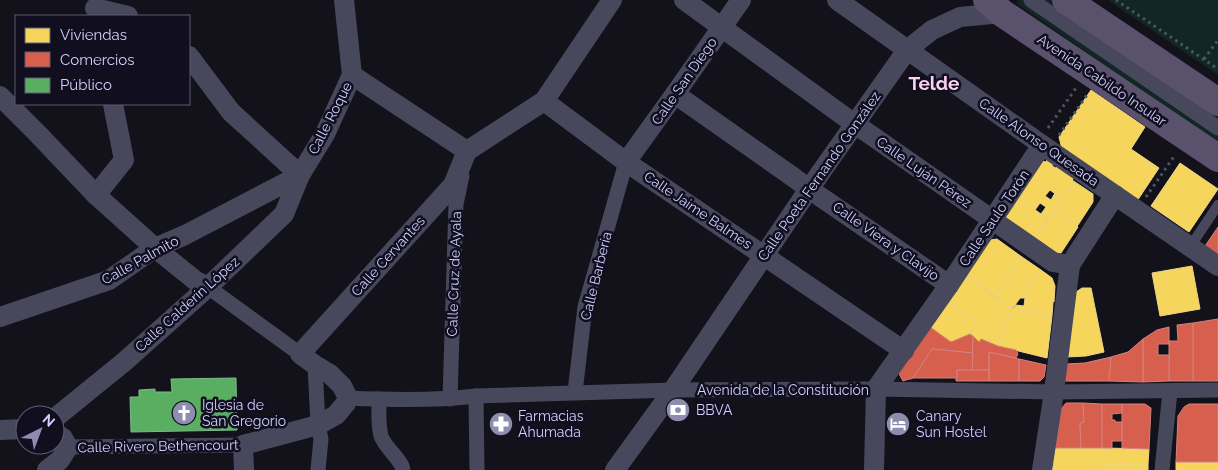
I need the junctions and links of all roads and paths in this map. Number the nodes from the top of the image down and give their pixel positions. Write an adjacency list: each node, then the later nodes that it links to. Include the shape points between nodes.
1 (344, 0): 18 (street, Calle Roque)
2 (612, 0): 23 (street)
3 (684, 0): 12 (street, Calle Luján Pérez)
4 (741, 0): 12 (street, Calle San Diego)
5 (837, 0): 14 (street, Calle Alonso Quesada)
6 (1031, 0): 27 (street)
7 (1066, 0): 24 (main road)
8 (1116, 0): 16 (path)
9 (994, 6): 14 (street, Calle Poeta Fernando González, via 932,30); 31 (main road, Avenida Cabildo Insular)
10 (95, 8): 11 (street)
11 (124, 15)
12 (722, 27): 21 (street, Calle San Diego); 26 (street, Calle Luján Pérez)
13 (1218, 40): 16 (path)
14 (907, 50): 26 (street, Calle Poeta Fernando González); 28 (street, Calle Alonso Quesada)
15 (190, 57): 33 (street, via 230,112)
16 (1204, 59): 17 (path)
17 (1218, 69)
18 (352, 75): 30 (street); 33 (street, Calle Roque, via 325,134)
19 (1080, 81): 28 (path)
20 (1091, 89): 28 (path)
21 (675, 94): 32 (street, Calle San Diego); 34 (street, Calle Viera y Clavijo)
22 (0, 96): 35 (street)
23 (544, 101): 30 (street); 32 (street, Calle Jaime Balmes)
24 (1218, 102)
25 (113, 105): 35 (street, via 124,160)
26 (855, 124): 34 (street, Calle Poeta Fernando González); 39 (street, Calle Luján Pérez)
27 (1218, 128)
28 (1047, 141): 36 (street, Calle Alonso Quesada); 39 (street, Calle Saulo Torón)
29 (1178, 150): 38 (path)
30 (467, 151): 49 (street, Calle Cervantes, via 452,184); 58 (street, Calle Cruz de Ayala, via 456,204)
31 (1218, 158)
32 (626, 162): 42 (street, Calle Jaime Balmes); 54 (street, Calle Barbería, via 585,307)
33 (300, 174): 41 (street, Calle Palmito); 46 (street, Calle Calderín López, via 284,214)
34 (809, 189): 42 (street, Calle Poeta Fernando González); 45 (street, Calle Viera y Clavijo)
35 (96, 195): 41 (street)
36 (1115, 196): 38 (street, Calle Alonso Quesada); 43 (street)
37 (1218, 205): 40 (lane)
38 (1136, 210): 40 (street, Calle Alonso Quesada)
39 (992, 220): 43 (street, Calle Luján Pérez, via 1053,262); 45 (street, Calle Saulo Torón)
40 (1190, 247): 44 (street, Calle Alonso Quesada)
41 (155, 248): 46 (street); 47 (street, Calle Palmito, via 109,280)
42 (764, 255): 48 (street, Calle Jaime Balmes); 51 (street, Calle Poeta Fernando González)
43 (1070, 265): 55 (street)
44 (1218, 266)
45 (949, 285): 48 (street, Calle Saulo Torón)
46 (208, 287): 49 (street); 60 (street, Calle Calderín López)
47 (0, 317)
48 (904, 351): 50 (street, Calle Saulo Torón)
49 (307, 359): 59 (street, via 342,386); 61 (street)
50 (876, 389): 51 (street, Avenida de la Constitución); 55 (street, Avenida de la Constitución); 73 (street)
51 (673, 390): 54 (street, Avenida de la Constitución); 72 (street, Calle Poeta Fernando González)
52 (1218, 390): 53 (street, Avenida de la Constitución)
53 (1170, 391): 55 (street, Avenida de la Constitución); 75 (street)
54 (575, 392): 56 (street, Avenida de la Constitución)
55 (1054, 392): 74 (street)
56 (476, 396): 58 (street, Avenida de la Constitución); 71 (street)
57 (379, 399): 58 (street, Avenida de la Constitución); 59 (street, Avenida de la Constitución); 70 (street, via 381,437 403,465)
58 (450, 399)
59 (347, 400): 61 (street, Calle Rivero Bethencourt, via 336,415)
60 (65, 410)
61 (318, 425): 65 (street, Calle Rivero Bethencourt); 69 (street, via 321,438)
62 (0, 430): 63 (street)
63 (15, 430)
64 (65, 440): 65 (street, Calle Rivero Bethencourt)
65 (243, 446): 68 (street)
66 (60, 455): 67 (street, via 60,460)
67 (47, 470)
68 (244, 470)
69 (318, 470)
70 (403, 470)
71 (477, 470)
72 (615, 470)
73 (874, 470)
74 (1042, 470)
75 (1162, 470)

